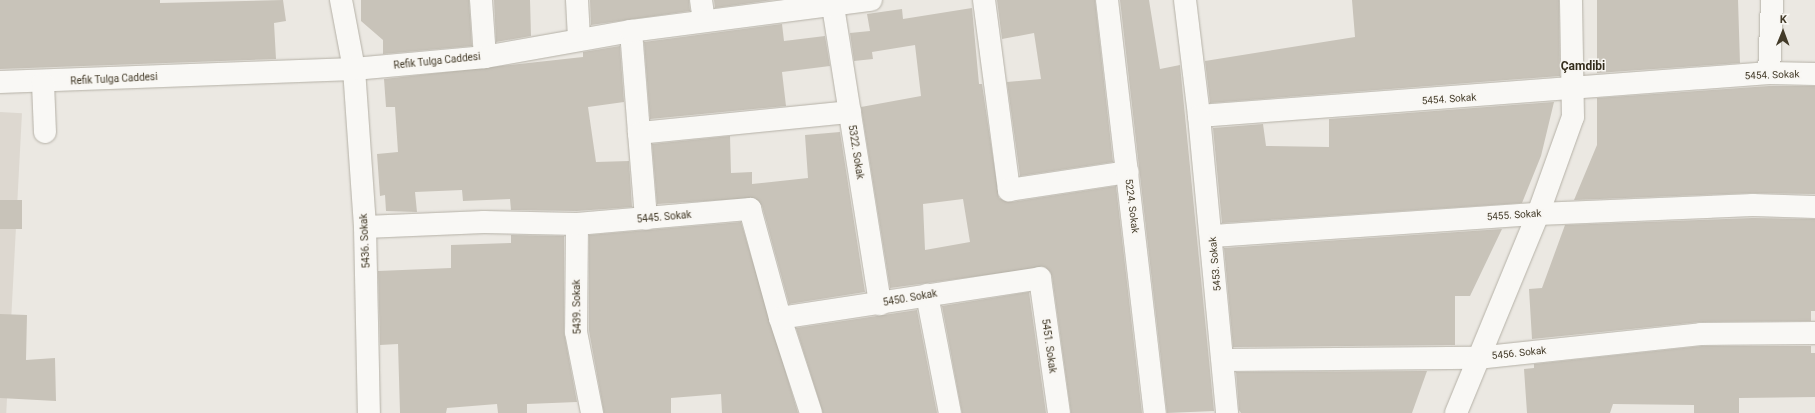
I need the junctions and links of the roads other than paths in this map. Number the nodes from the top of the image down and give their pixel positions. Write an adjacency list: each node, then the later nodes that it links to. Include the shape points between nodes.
1 (341, 0): 15 (street, 5436. Sokak)
2 (482, 0): 14 (street)
3 (577, 0): 13 (street)
4 (871, 0): 10 (street, Refik Tulga Caddesi)
5 (984, 0): 25 (street, via 1008,190)
6 (1107, 0): 25 (street, 5224. Sokak)
7 (1185, 0): 22 (street)
8 (1571, 0): 20 (street)
9 (1772, 0): 16 (street)
10 (833, 3): 11 (street, Refik Tulga Caddesi); 21 (street, 5322. Sokak)
11 (702, 11): 12 (street, Refik Tulga Caddesi)
12 (631, 31): 13 (street, Refik Tulga Caddesi); 24 (street)
13 (579, 39): 14 (street, Refik Tulga Caddesi)
14 (485, 57): 15 (street, Refik Tulga Caddesi)
15 (354, 69): 19 (street, Refik Tulga Caddesi); 30 (street, 5436. Sokak)
16 (1769, 74): 17 (street, 5454. Sokak); 20 (street, 5454. Sokak)
17 (1815, 74)
18 (0, 82): 19 (street, Refik Tulga Caddesi)
19 (43, 83): 23 (street)
20 (1572, 90): 22 (street, 5454. Sokak); 27 (street, via 1573,116)
21 (850, 112): 24 (street); 34 (street, 5322. Sokak)
22 (1199, 116): 31 (street, 5453. Sokak)
23 (45, 132)
24 (639, 133): 28 (street)
25 (1128, 172): 44 (street, 5224. Sokak)
26 (1815, 207): 27 (street, 5455. Sokak, via 1753,205)
27 (1538, 214): 31 (street, 5455. Sokak); 37 (street)
28 (646, 219): 29 (street, 5445. Sokak); 35 (street, 5445. Sokak, via 750,209)
29 (576, 224): 30 (street, 5445. Sokak, via 484,222); 40 (street, 5439. Sokak, via 576,332)
30 (365, 227): 39 (street, 5436. Sokak)
31 (1213, 236): 38 (street, 5453. Sokak)
32 (1040, 278): 33 (street, 5450. Sokak); 43 (street, 5451. Sokak)
33 (927, 295): 34 (street, 5450. Sokak); 42 (street)
34 (880, 304): 35 (street, 5450. Sokak)
35 (780, 318): 41 (street, 5445. Sokak)
36 (1815, 333): 37 (street, 5456. Sokak, via 1701,334)
37 (1477, 358): 38 (street, 5456. Sokak); 46 (street)
38 (1223, 360): 45 (street, 5453. Sokak)
39 (369, 413)
40 (592, 413)
41 (811, 413)
42 (950, 413)
43 (1059, 413)
44 (1155, 413)
45 (1227, 413)
46 (1456, 413)

